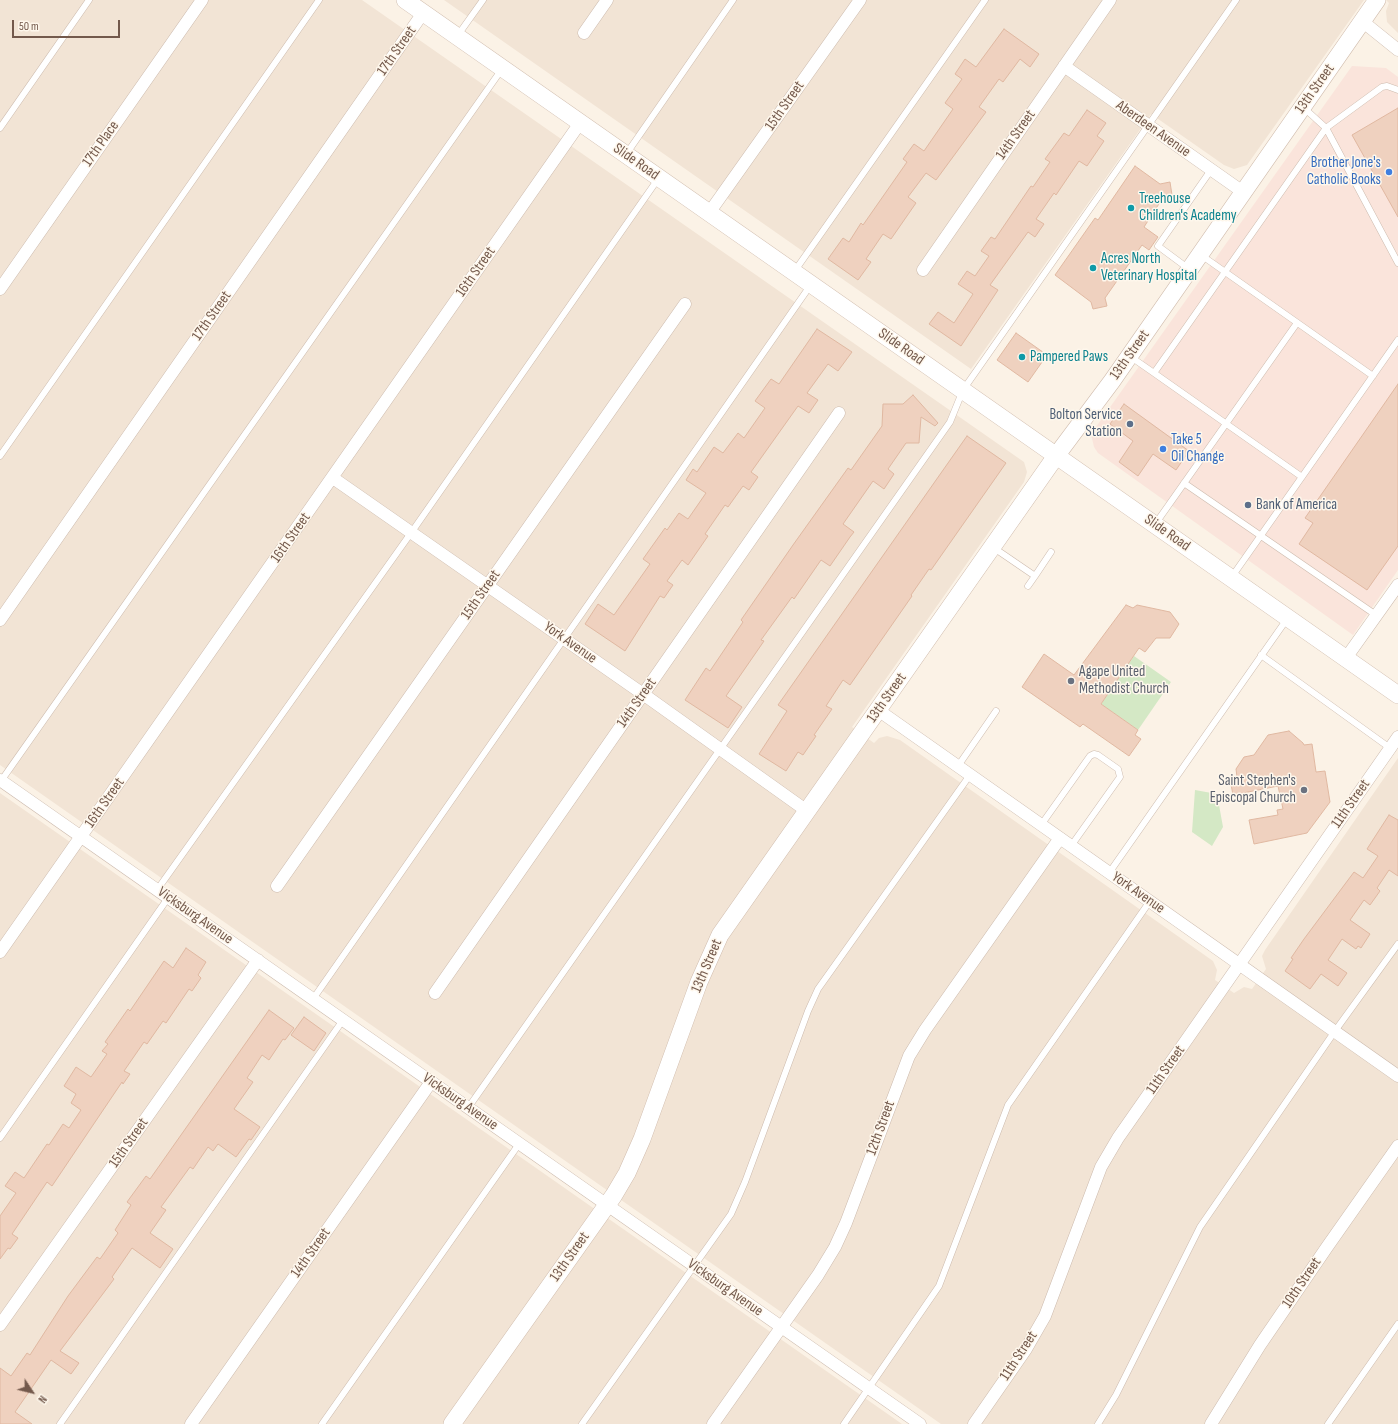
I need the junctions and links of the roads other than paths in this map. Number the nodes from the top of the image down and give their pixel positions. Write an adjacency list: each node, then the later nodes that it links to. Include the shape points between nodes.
1 (89, 0): 24 (lane)
2 (202, 0): 38 (street, 17th Place)
3 (319, 0): 48 (lane)
4 (405, 0): 13 (street, Slide Road)
5 (483, 0): 16 (lane)
6 (607, 0): 15 (street)
7 (733, 0): 26 (lane)
8 (860, 0): 30 (street, 15th Street)
9 (985, 0): 35 (lane)
10 (1110, 0): 18 (street, 14th Street)
11 (1236, 0): 23 (lane)
12 (1377, 0): 14 (street, 13th Street)
13 (423, 13): 16 (street, Slide Road); 65 (street, 17th Street)
14 (1362, 21): 17 (street); 21 (street, 13th Street)
15 (584, 33)
16 (457, 37): 19 (street, Slide Road)
17 (1398, 50)
18 (1064, 66): 23 (street, Aberdeen Avenue); 34 (street, 14th Street)
19 (503, 68): 22 (street, Slide Road); 78 (lane)
20 (1398, 90): 25 (lane, via 1382,86)
21 (1302, 107): 25 (lane); 29 (street, 13th Street)
22 (580, 123): 26 (street, Slide Road); 51 (street, 16th Street)
23 (1148, 126): 27 (street, Aberdeen Avenue); 45 (lane)
24 (0, 128)
25 (1326, 128): 32 (lane); 36 (lane)
26 (626, 154): 28 (street, Slide Road)
27 (1211, 170): 29 (street, Aberdeen Avenue); 33 (lane, via 1158,246)
28 (659, 178): 30 (street, Slide Road); 54 (lane)
29 (1243, 192): 31 (street, 13th Street)
30 (709, 213): 35 (street, Slide Road)
31 (1200, 254): 33 (street, 13th Street); 36 (lane)
32 (1398, 263)
33 (1189, 269): 42 (street, 13th Street)
34 (923, 270)
35 (794, 272): 37 (street, Slide Road)
36 (1225, 272): 40 (lane); 43 (lane)
37 (811, 284): 45 (street, Slide Road); 66 (lane)
38 (0, 289)
39 (685, 304): 60 (street, 15th Street)
40 (1297, 322): 44 (lane); 47 (lane)
41 (1398, 340): 44 (lane)
42 (1129, 356): 43 (lane); 49 (street, 13th Street)
43 (1154, 373): 47 (lane)
44 (1373, 376): 50 (lane)
45 (963, 390): 49 (street, Slide Road); 75 (lane, via 950,422)
46 (839, 413): 69 (street, 14th Street)
47 (1226, 423): 50 (lane); 52 (lane)
48 (0, 456)
49 (1056, 456): 53 (street, Slide Road); 56 (street, 13th Street)
50 (1302, 477): 55 (lane)
51 (333, 478): 54 (street, York Avenue); 81 (street, 16th Street)
52 (1184, 483): 53 (lane); 55 (lane)
53 (1155, 524): 59 (street, Slide Road)
54 (411, 532): 60 (street, York Avenue); 86 (lane)
55 (1260, 537): 59 (lane); 63 (lane)
56 (993, 547): 58 (lane); 71 (street, 13th Street)
57 (1051, 552): 58 (lane)
58 (1035, 576): 61 (lane)
59 (1231, 578): 64 (street, Slide Road)
60 (487, 586): 66 (street, York Avenue); 85 (street, 15th Street)
61 (1028, 586)
62 (1396, 593): 63 (street)
63 (1376, 615): 68 (street)
64 (1288, 618): 67 (lane); 68 (street, Slide Road)
65 (0, 620)
66 (563, 638): 69 (street, York Avenue); 94 (lane)
67 (1261, 655): 74 (lane); 84 (lane)
68 (1346, 658): 70 (street, Slide Road)
69 (643, 694): 75 (street, York Avenue); 93 (street, 14th Street)
70 (1398, 695)
71 (878, 710): 76 (street, York Avenue); 79 (street, 13th Street)
72 (996, 711): 76 (lane)
73 (1398, 737): 74 (street, 11th Street)
74 (1390, 748): 92 (street, 11th Street)
75 (720, 750): 79 (street, York Avenue); 99 (lane)
76 (958, 766): 77 (street, York Avenue)
77 (970, 774): 80 (street, York Avenue); 104 (lane, via 818,989 731,1214)
78 (1, 780): 81 (street, Vicksburg Avenue)
79 (806, 811): 103 (street, 13th Street, via 720,935 699,982 642,1139 627,1173)
80 (1041, 825): 82 (street, York Avenue); 83 (lane, via 1090,756 1098,755 1118,769 1120,777)
81 (81, 836): 86 (street, Vicksburg Avenue); 90 (street, 16th Street)
82 (1060, 838): 83 (street, York Avenue); 107 (street, 12th Street, via 938,1010 909,1056 835,1247)
83 (1071, 846): 84 (street, York Avenue)
84 (1109, 873): 88 (street, York Avenue)
85 (277, 886)
86 (157, 890): 87 (street, Vicksburg Avenue)
87 (168, 898): 91 (street, Vicksburg Avenue); 100 (lane)
88 (1150, 901): 92 (street, York Avenue); 108 (lane, via 1008,1105 939,1286)
89 (1398, 944): 96 (lane)
90 (0, 952)
91 (258, 960): 94 (street, Vicksburg Avenue); 106 (street, 15th Street)
92 (1239, 964): 96 (street, York Avenue); 117 (street, 11th Street, via 1118,1138 1101,1167 1045,1316 1026,1349)
93 (435, 993)
94 (313, 999): 95 (street, Vicksburg Avenue)
95 (343, 1020): 98 (street, Vicksburg Avenue); 109 (lane)
96 (1335, 1032): 97 (street, York Avenue); 118 (lane, via 1200,1227 1116,1395)
97 (1398, 1076)
98 (431, 1082): 99 (street, Vicksburg Avenue); 110 (street, 14th Street)
99 (468, 1108): 101 (street, Vicksburg Avenue)
100 (0, 1138)
101 (519, 1144): 103 (street, Vicksburg Avenue); 111 (lane)
102 (1398, 1146): 119 (street, 10th Street, via 1260,1345)
103 (607, 1205): 104 (street, Vicksburg Avenue); 112 (street, 13th Street)
104 (694, 1265): 107 (street, Vicksburg Avenue); 113 (lane)
105 (1398, 1324): 120 (lane)
106 (0, 1325)
107 (782, 1327): 108 (street, Vicksburg Avenue); 114 (street, 12th Street)
108 (869, 1388): 115 (lane); 116 (street, Vicksburg Avenue)
109 (60, 1424)
110 (190, 1424)
111 (322, 1424)
112 (452, 1424)
113 (582, 1424)
114 (713, 1424)
115 (844, 1424)
116 (920, 1424)
117 (974, 1424)
118 (1098, 1424)
119 (1211, 1424)
120 (1328, 1424)

